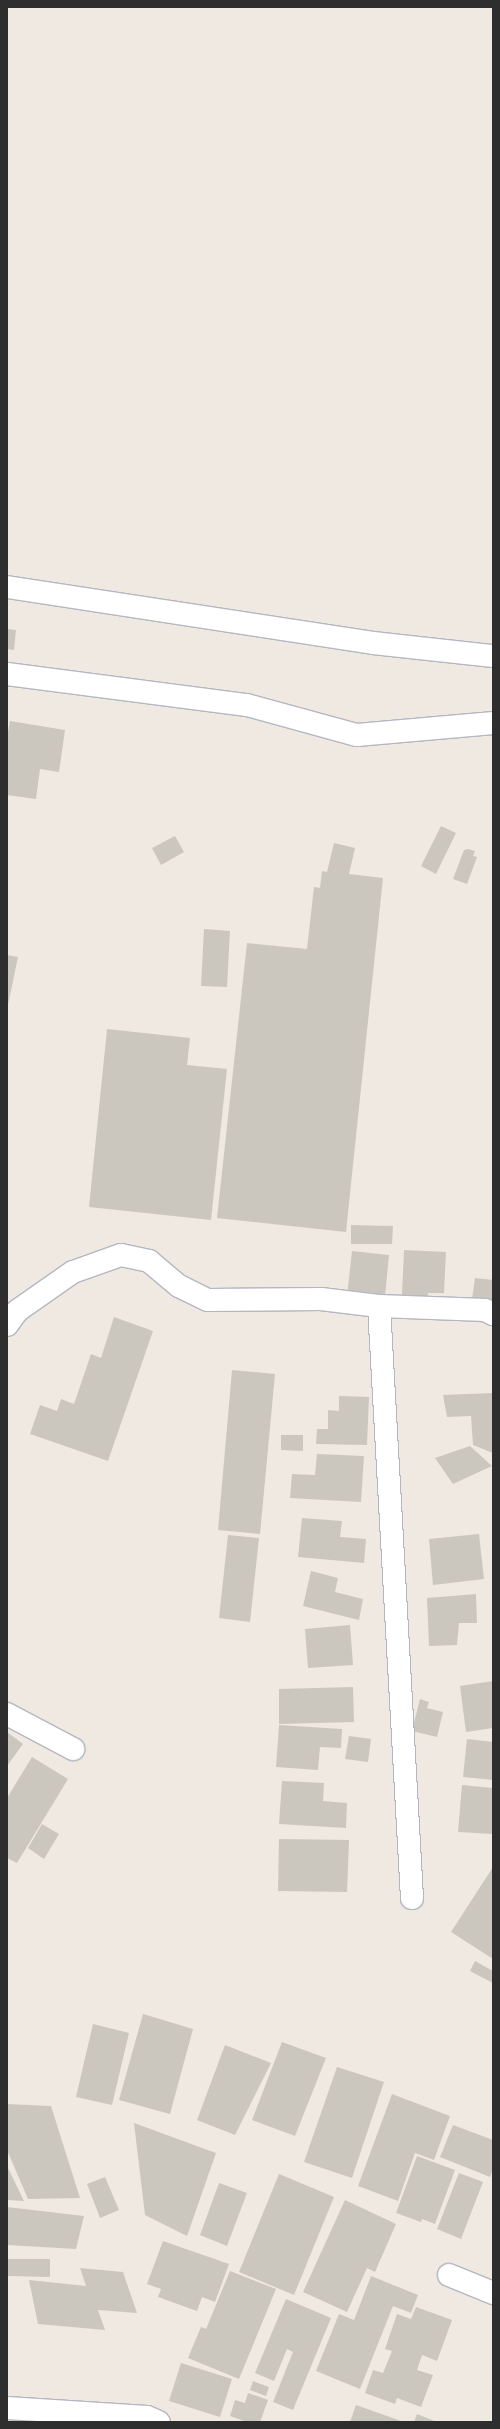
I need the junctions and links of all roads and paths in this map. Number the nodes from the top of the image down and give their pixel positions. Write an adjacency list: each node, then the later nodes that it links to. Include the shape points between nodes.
1 (7, 587): 2 (street, via 373,643)
2 (493, 656)
3 (7, 674): 4 (street, via 247,705 358,735)
4 (493, 723)
5 (379, 1306): 6 (street, via 485,1310); 7 (street, via 321,1300 208,1300 179,1286 149,1261 121,1255 73,1272 17,1310); 10 (street)
6 (493, 1314)
7 (7, 1325)
8 (7, 1714): 9 (street)
9 (73, 1749)
10 (412, 1898)
11 (449, 2275): 12 (street)
12 (493, 2293)
13 (7, 2408): 14 (street, via 146,2417)
14 (159, 2422)

